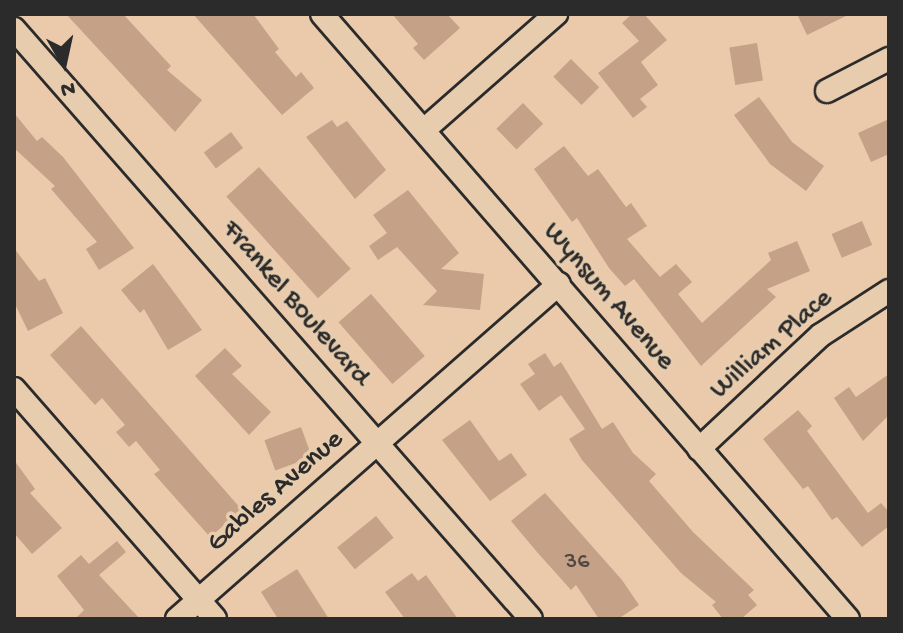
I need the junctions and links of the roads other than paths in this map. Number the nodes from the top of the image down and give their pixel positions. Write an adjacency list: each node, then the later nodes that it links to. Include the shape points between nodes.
1 (322, 14): 6 (street, Wynsum Avenue)
2 (556, 14): 6 (street)
3 (14, 29): 10 (street, Frankel Boulevard)
4 (889, 59): 5 (street)
5 (827, 91)
6 (424, 130): 7 (street, Wynsum Avenue)
7 (559, 284): 10 (street, Gables Avenue); 11 (street, Wynsum Avenue)
8 (889, 291): 11 (street, William Place, via 821,335)
9 (14, 389): 12 (street)
10 (378, 443): 12 (street, Gables Avenue); 15 (street, Frankel Boulevard)
11 (699, 449): 16 (street, Wynsum Avenue)
12 (198, 600): 13 (street, Gables Avenue); 14 (street)
13 (177, 619)
14 (215, 619)
15 (531, 619)
16 (848, 619)

